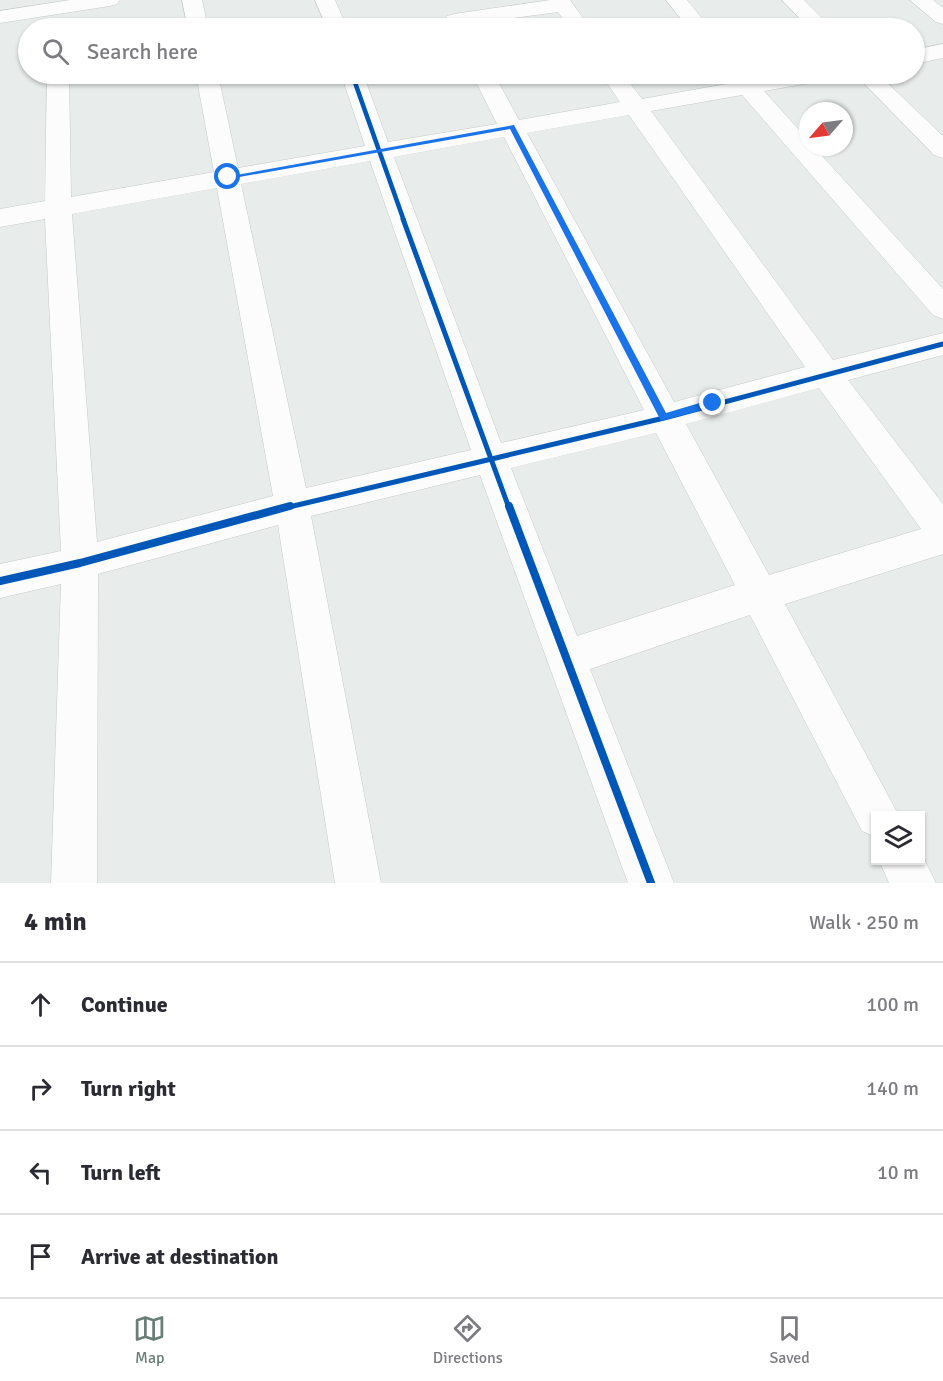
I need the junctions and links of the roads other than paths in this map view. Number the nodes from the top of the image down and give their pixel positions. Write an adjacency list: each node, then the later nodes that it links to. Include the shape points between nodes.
1 (110, 0): 9 (street)
2 (192, 0): 11 (street)
3 (325, 0): 12 (street)
4 (443, 0): 13 (street)
5 (676, 0): 16 (street)
6 (792, 0): 17 (street)
7 (920, 0): 18 (street)
8 (562, 2): 14 (street); 15 (street)
9 (57, 12): 10 (street)
10 (0, 16)
11 (196, 18)
12 (332, 18)
13 (453, 18)
14 (485, 18)
15 (573, 18)
16 (691, 18)
17 (811, 18)
18 (943, 18)
19 (943, 51): 20 (street)
20 (925, 55)
21 (57, 84): 34 (street)
22 (209, 84): 33 (street)
23 (355, 84): 31 (street)
24 (489, 84): 30 (street)
25 (619, 84): 29 (street)
26 (725, 84): 29 (street)
27 (746, 84): 36 (street)
28 (877, 84): 32 (street)
29 (634, 105): 30 (street); 38 (street)
30 (512, 126): 31 (street); 39 (street)
31 (377, 150): 33 (street); 40 (street)
32 (943, 150)
33 (228, 177): 34 (street); 41 (street)
34 (58, 206): 35 (street); 44 (street)
35 (0, 218)
36 (943, 309)
37 (943, 344): 38 (street)
38 (826, 374): 39 (street); 42 (street)
39 (664, 418): 40 (street); 46 (street)
40 (490, 458): 41 (street); 47 (street)
41 (292, 506): 44 (street); 51 (street)
42 (943, 531)
43 (943, 538): 46 (street)
44 (80, 563): 45 (street); 50 (street)
45 (0, 581)
46 (759, 595): 47 (street); 48 (street)
47 (567, 658): 52 (street)
48 (873, 811)
49 (903, 865): 53 (street)
50 (74, 883)
51 (358, 883)
52 (651, 883)
53 (913, 883)

